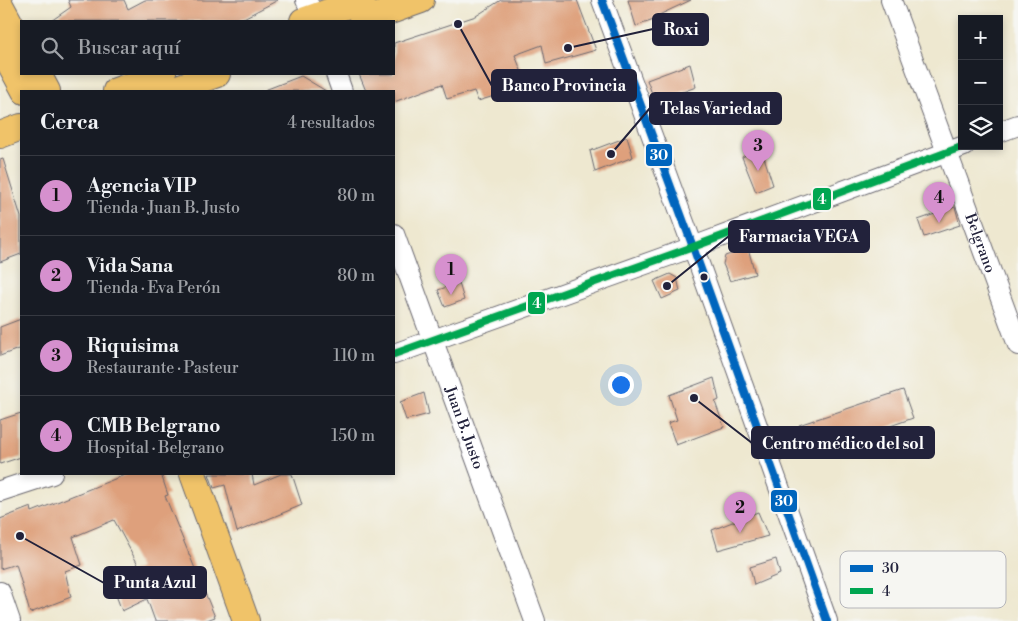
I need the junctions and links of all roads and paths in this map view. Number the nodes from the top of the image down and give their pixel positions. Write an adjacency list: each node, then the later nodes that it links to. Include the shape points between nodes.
1 (362, 0): 6 (main road)
2 (421, 0): 7 (main road)
3 (602, 0): 27 (street)
4 (891, 0): 24 (street, Belgrano)
5 (0, 5): 8 (main road)
6 (310, 15)
7 (365, 20)
8 (20, 42)
9 (0, 45): 14 (main road)
10 (39, 75): 15 (main road)
11 (160, 75): 16 (main road)
12 (214, 75): 17 (main road)
13 (336, 75): 18 (street)
14 (24, 90)
15 (46, 90)
16 (119, 90)
17 (172, 90)
18 (342, 90)
19 (1018, 124): 21 (street)
20 (20, 127): 22 (main road)
21 (1003, 130)
22 (0, 135)
23 (20, 146): 25 (main road)
24 (955, 150): 27 (street); 29 (street, Belgrano)
25 (0, 154)
26 (395, 237): 28 (street, Juan B. Justo)
27 (693, 247): 28 (street); 40 (street)
28 (432, 340): 30 (street); 39 (street, Juan B. Justo)
29 (1018, 345)
30 (395, 354)
31 (49, 475): 34 (street)
32 (180, 475): 37 (main road)
33 (193, 475): 38 (main road)
34 (0, 491)
35 (0, 592): 36 (street)
36 (10, 621)
37 (232, 621)
38 (246, 621)
39 (535, 621)
40 (827, 621)

